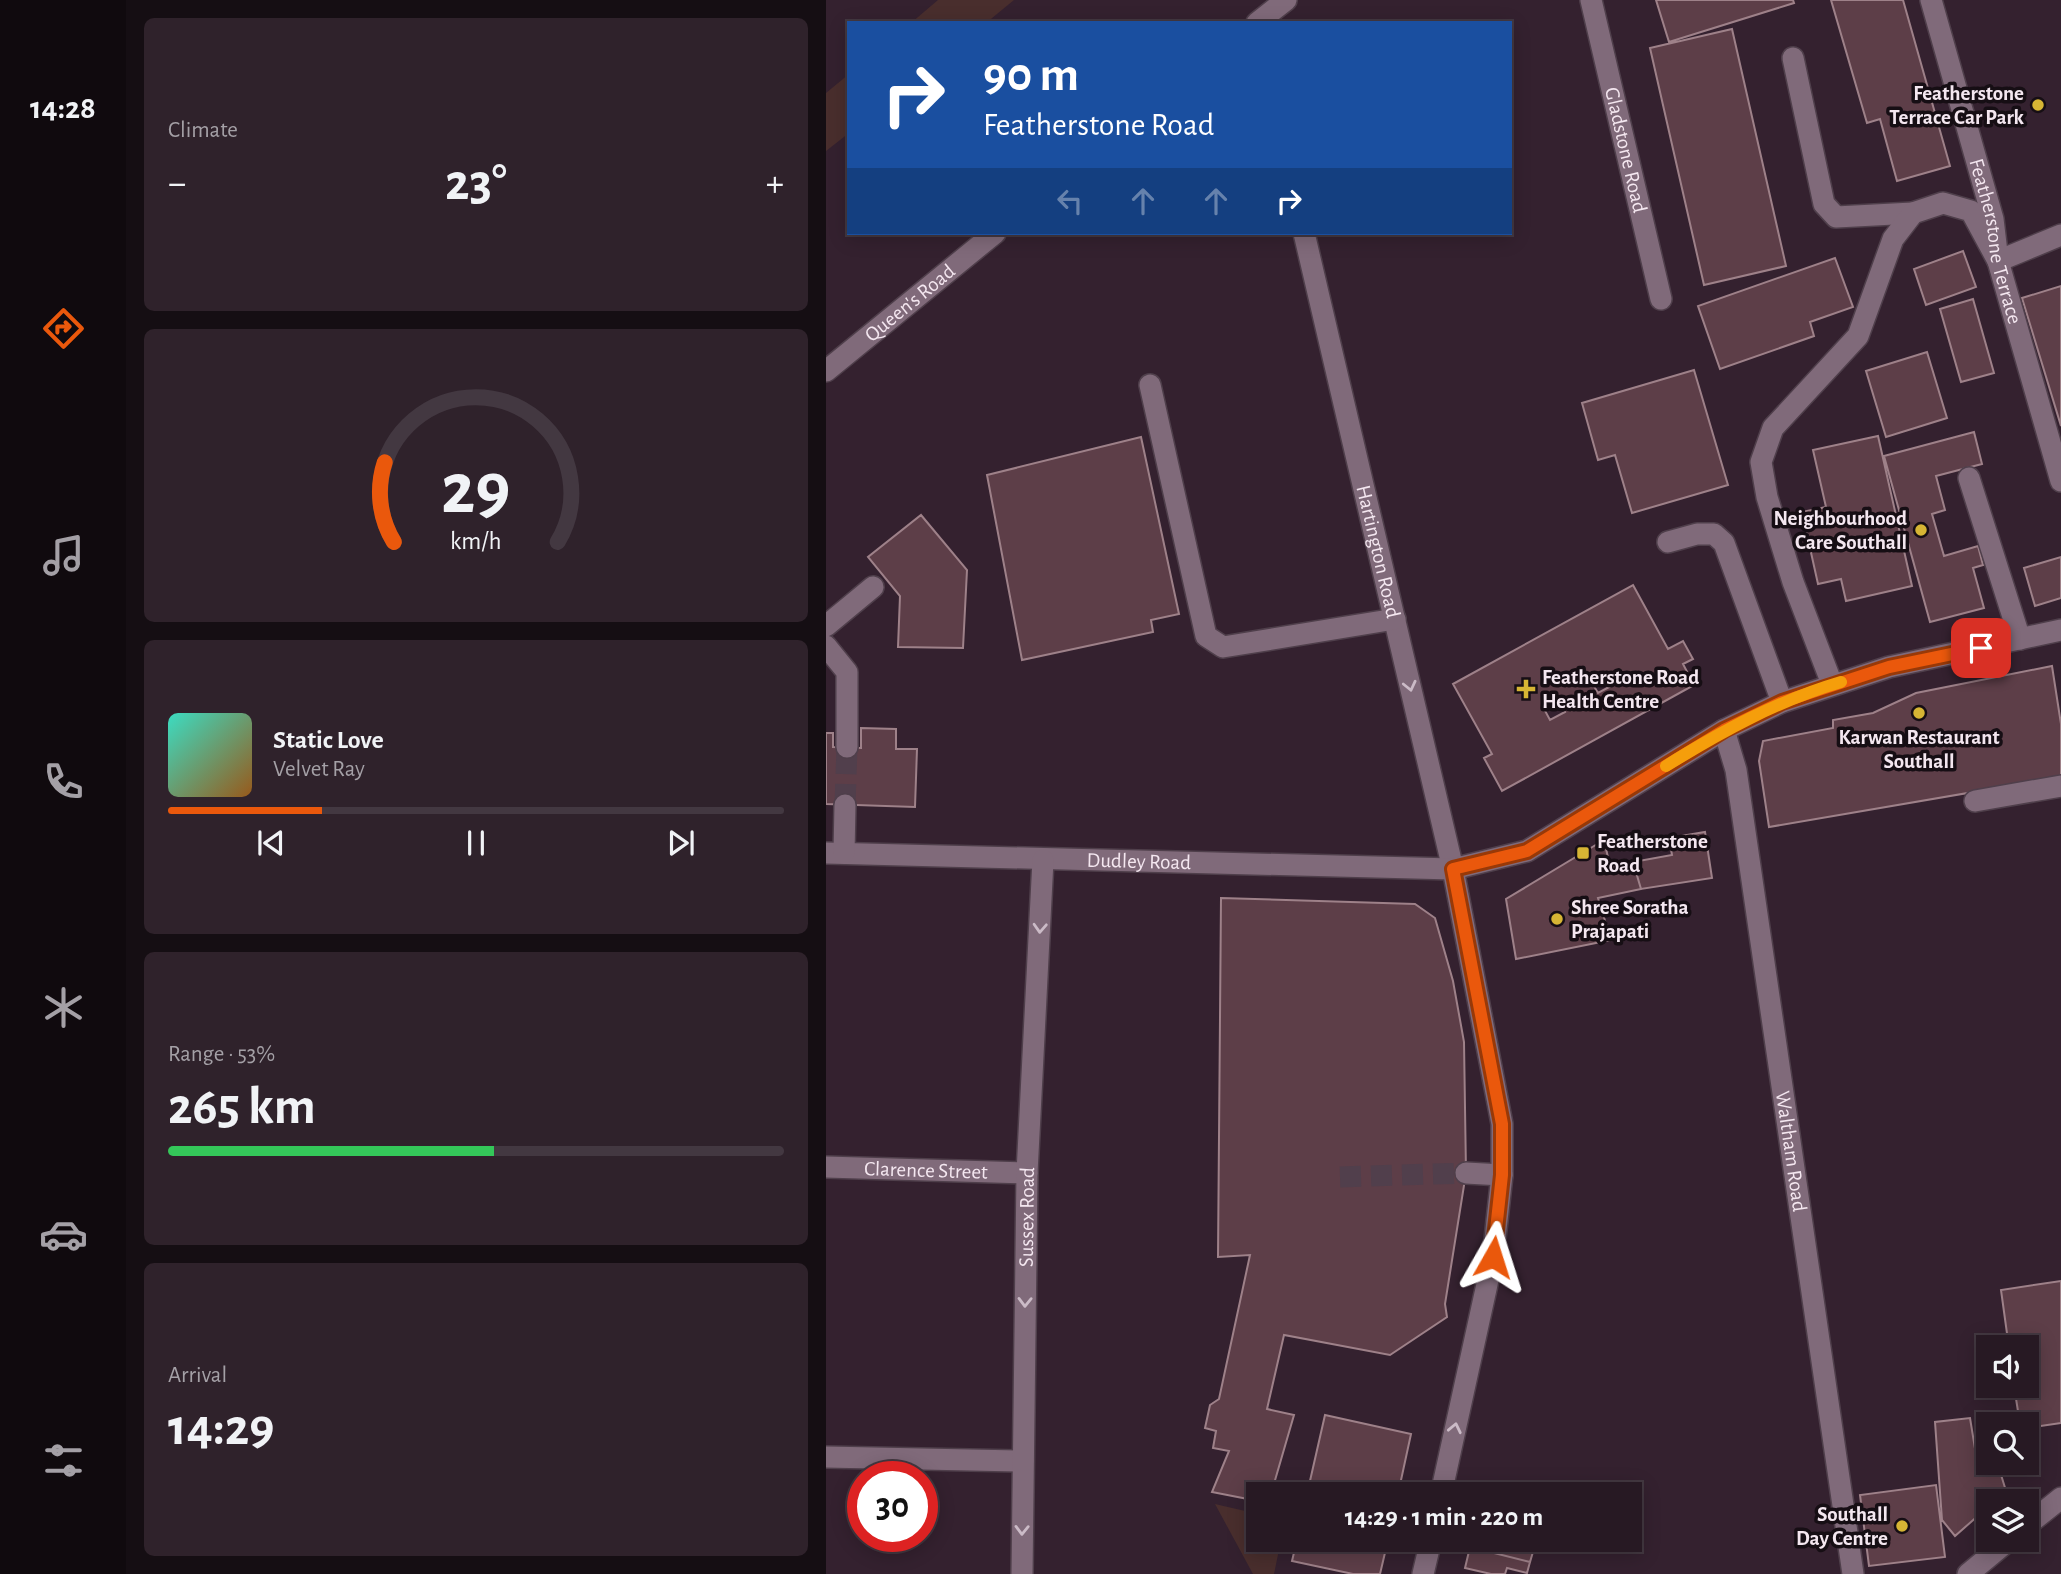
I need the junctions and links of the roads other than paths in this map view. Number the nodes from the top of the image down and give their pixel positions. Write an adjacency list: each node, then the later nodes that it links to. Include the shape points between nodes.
1 (1286, 0): 4 (street)
2 (1591, 0): 11 (street, Gladstone Road)
3 (1931, 0): 10 (street, Featherstone Terrace, via 1993,219)
4 (1260, 21)
5 (1793, 58): 6 (street, via 1824,204 1836,217)
6 (1913, 213): 10 (street, via 1943,203 1971,211); 23 (street, via 1893,239 1858,336 1773,428 1761,462 1793,582)
7 (993, 235): 12 (street, Queen's Road)
8 (1304, 235): 18 (street, Hartington Road)
9 (2061, 235): 10 (street)
10 (1998, 261): 15 (street, Featherstone Terrace)
11 (1661, 299)
12 (826, 371)
13 (1150, 385): 18 (street, via 1206,636 1223,647)
14 (1969, 478): 21 (street)
15 (2061, 481)
16 (1668, 542): 24 (street, via 1714,534 1724,543)
17 (873, 587): 19 (street)
18 (1395, 619): 32 (street, Hartington Road, one-way to 32)
19 (826, 626)
20 (2061, 630): 21 (street)
21 (2020, 639): 23 (street)
22 (826, 646): 26 (street, via 847,672)
23 (1832, 684): 24 (street)
24 (1782, 702): 25 (street)
25 (1724, 730): 32 (street, via 1527,851); 46 (street, Waltham Road, via 1737,770)
26 (847, 747)
27 (2061, 786): 28 (street)
28 (1975, 801)
29 (845, 805): 30 (street)
30 (835, 853): 31 (street, Dudley Road)
31 (1043, 860): 32 (street, Dudley Road); 34 (street, Sussex Road, one-way to 34)
32 (1453, 869): 36 (street, via 1496,1083)
33 (826, 1167): 34 (street, Clarence Street)
34 (1027, 1173): 38 (street, Sussex Road, one-way to 38)
35 (1466, 1173): 36 (street)
36 (1502, 1175): 39 (street, one-way to 36, via 1493,1257)
37 (826, 1457): 38 (street)
38 (1023, 1461): 44 (street, Sussex Road, one-way to 44)
39 (1444, 1482)
40 (2061, 1498): 41 (street)
41 (2039, 1516)
42 (1428, 1552): 45 (street)
43 (1995, 1552): 47 (street)
44 (1022, 1574)
45 (1423, 1574)
46 (1853, 1574)
47 (1968, 1574)

